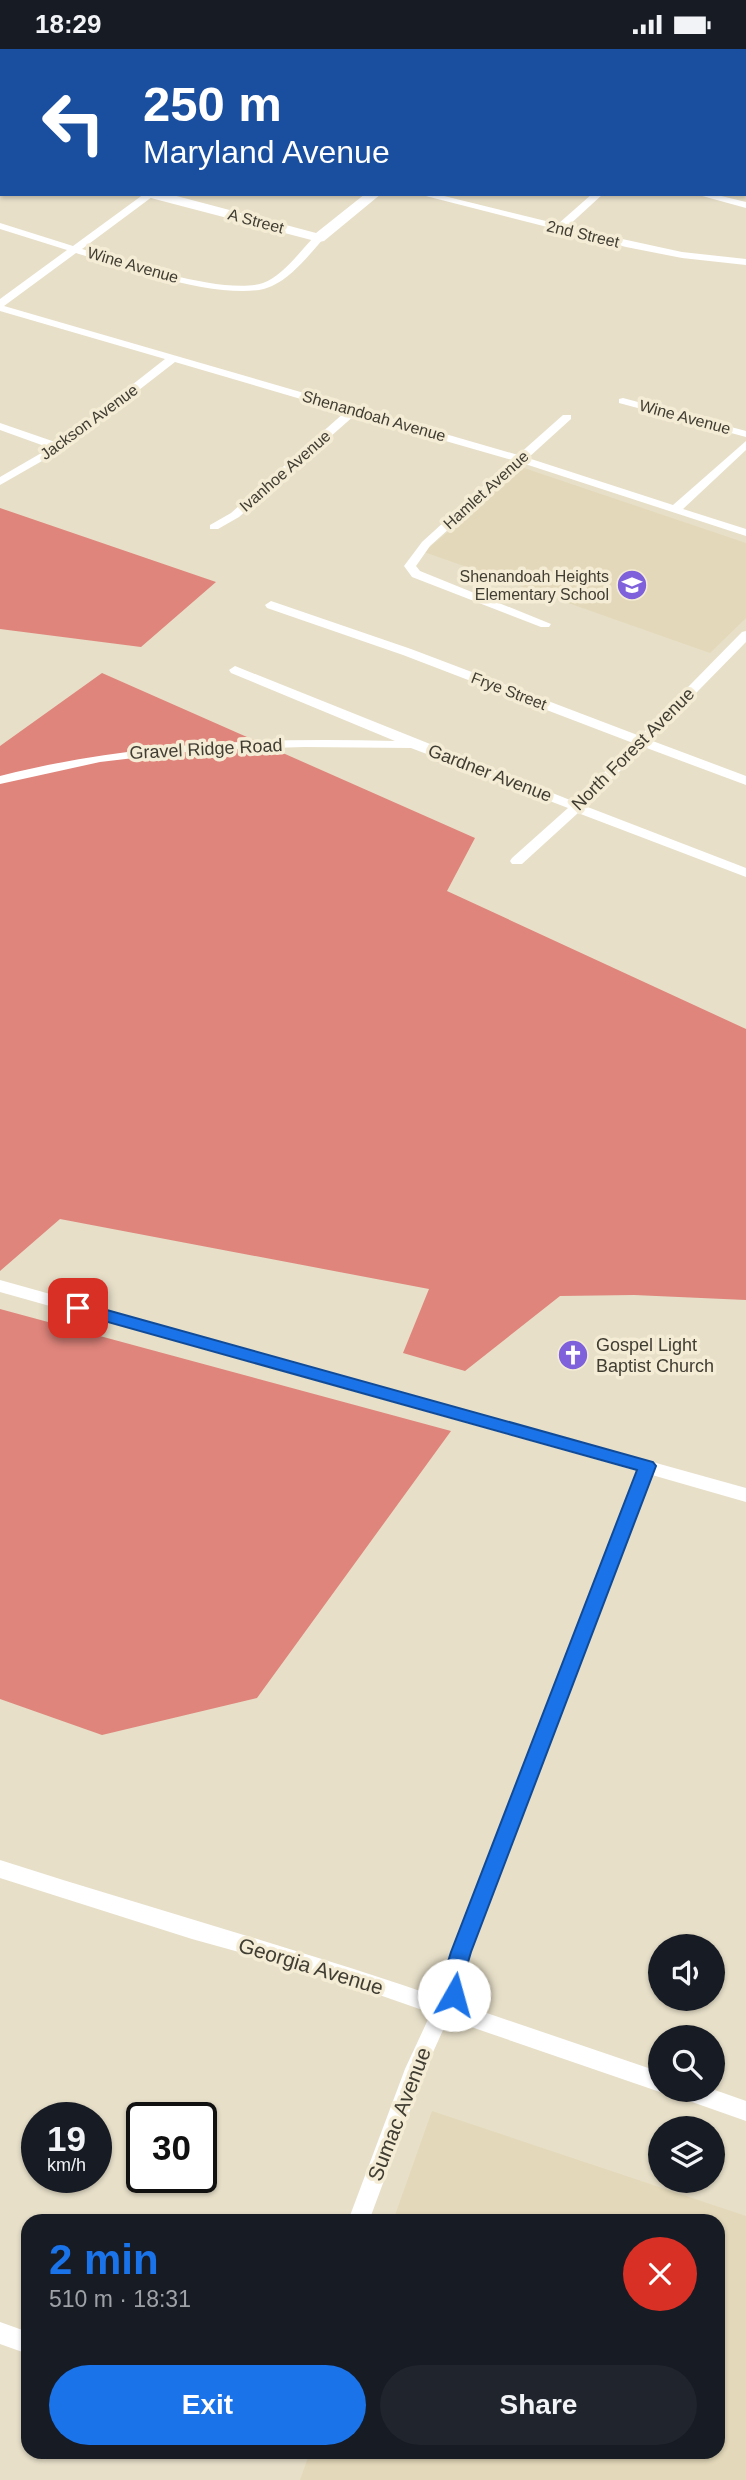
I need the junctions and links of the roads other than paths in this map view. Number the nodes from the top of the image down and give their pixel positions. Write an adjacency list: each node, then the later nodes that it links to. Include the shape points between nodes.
1 (149, 196): 11 (street)
2 (160, 196): 10 (street, A Street)
3 (372, 196): 10 (street)
4 (431, 196): 9 (street, 2nd Street)
5 (596, 196): 9 (street)
6 (708, 196): 7 (street)
7 (746, 205)
8 (0, 226): 11 (street, Wine Avenue)
9 (560, 229): 12 (street, 2nd Street, via 682,255)
10 (319, 238): 11 (street, Wine Avenue, via 269,284 248,289 203,286)
11 (76, 249): 13 (street)
12 (746, 262)
13 (0, 306): 14 (street, Shenandoah Avenue)
14 (174, 358): 16 (street, Shenandoah Avenue); 21 (street, Jackson Avenue)
15 (623, 401): 19 (street, Wine Avenue)
16 (354, 410): 22 (street, Shenandoah Avenue); 25 (street, Ivanhoe Avenue, via 235,515)
17 (567, 417): 22 (street, Hamlet Avenue)
18 (0, 426): 21 (street)
19 (746, 434)
20 (746, 444): 24 (street)
21 (59, 447): 23 (street, Jackson Avenue)
22 (520, 459): 24 (street, Shenandoah Avenue); 28 (street, Hamlet Avenue, via 426,544 410,566 416,574)
23 (0, 482)
24 (675, 509): 26 (street, Shenandoah Avenue)
25 (214, 527)
26 (746, 533)
27 (271, 605): 31 (street, Frye Street)
28 (545, 624)
29 (746, 635): 31 (street, North Forest Avenue)
30 (234, 670): 32 (street, Gardner Avenue)
31 (641, 741): 34 (street, Frye Street); 35 (street, North Forest Avenue)
32 (416, 745): 33 (street, Gravel Ridge Road, via 162,748); 35 (street, Gardner Avenue)
33 (5, 778)
34 (746, 781)
35 (577, 807): 36 (street, North Forest Avenue); 37 (street, Gardner Avenue)
36 (517, 861)
37 (746, 873)
38 (0, 1286): 39 (street)
39 (647, 1466): 40 (street); 43 (street, via 461,1952 453,1979 454,1995)
40 (746, 1495)
41 (0, 1869): 42 (street, Georgia Avenue, via 325,1967)
42 (443, 2008): 43 (street, Georgia Avenue); 47 (street, Sumac Avenue)
43 (474, 2019): 44 (street, Georgia Avenue)
44 (648, 2078)
45 (720, 2102): 46 (street)
46 (746, 2111)
47 (361, 2214)
48 (0, 2333): 49 (street)
49 (21, 2340)

